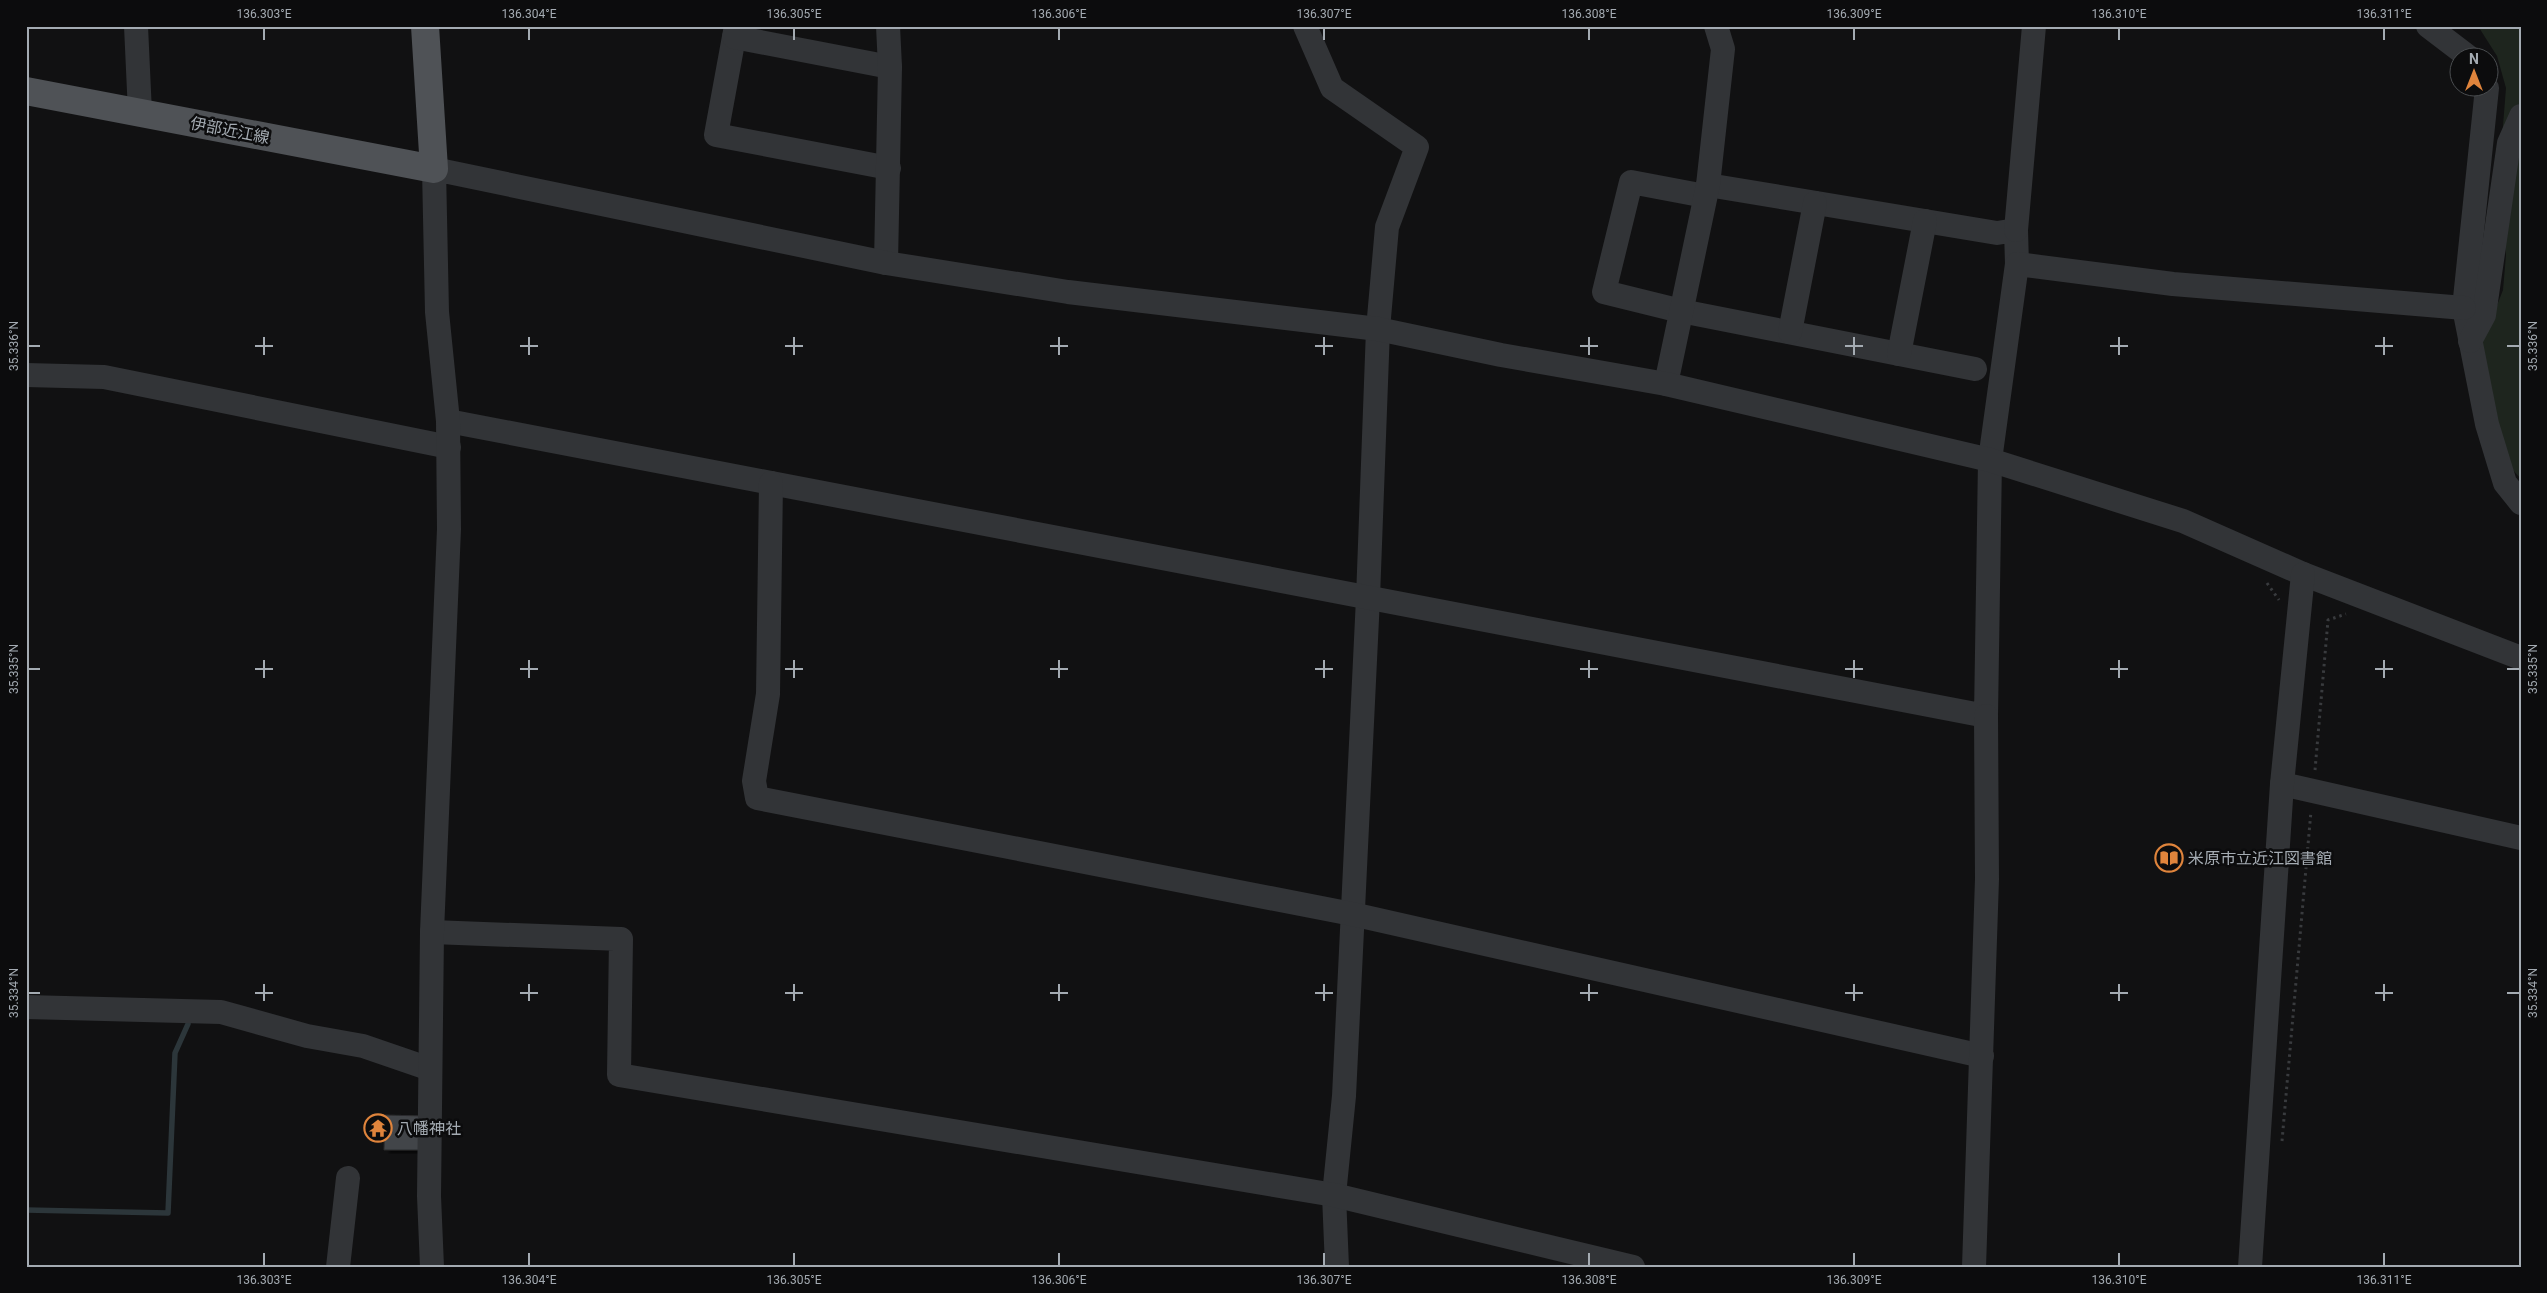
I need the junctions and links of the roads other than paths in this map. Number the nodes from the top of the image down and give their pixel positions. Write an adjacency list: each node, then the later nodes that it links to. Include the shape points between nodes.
1 (136, 26): 13 (street)
2 (426, 26): 16 (main road)
3 (888, 26): 10 (street)
4 (1306, 26): 25 (street, via 1332,88 1417,147 1387,227)
5 (1716, 26): 17 (street, via 1723,49)
6 (2034, 26): 20 (street)
7 (2428, 26): 9 (street)
8 (735, 32): 10 (street); 15 (street, via 716,135)
9 (2457, 48)
10 (890, 67): 15 (street)
11 (26, 91): 13 (main road, 伊部近江線)
12 (2486, 98): 23 (street)
13 (140, 113): 16 (main road, 伊部近江線)
14 (2521, 116): 27 (street, via 2509,143 2484,315)
15 (889, 168): 21 (street)
16 (434, 169): 21 (street); 32 (street, via 437,312)
17 (1707, 191): 18 (street); 24 (street); 24 (street, via 1631,182 1604,292)
18 (1815, 203): 19 (street); 26 (street)
19 (1925, 221): 20 (street, via 1997,233); 28 (street)
20 (2016, 230): 22 (street)
21 (886, 263): 25 (street, via 1068,292)
22 (2016, 264): 23 (street, via 2173,284); 34 (street)
23 (2464, 308): 27 (street)
24 (1681, 311): 26 (street); 31 (street)
25 (1378, 329): 31 (street); 38 (street)
26 (1790, 332): 28 (street)
27 (2470, 341): 36 (street, via 2505,483)
28 (1899, 354): 29 (street)
29 (1975, 369)
30 (26, 375): 33 (street, via 104,377)
31 (1666, 384): 34 (street)
32 (448, 421): 33 (street); 35 (street)
33 (449, 447): 44 (street, via 449,529)
34 (1990, 460): 37 (street, via 2184,521); 40 (street)
35 (771, 483): 38 (street); 43 (street, via 768,694 754,781 757,798)
36 (2521, 503)
37 (2304, 574): 39 (street); 41 (street)
38 (1368, 598): 40 (street); 43 (street)
39 (2521, 658)
40 (1986, 716): 46 (street, via 1987,879)
41 (2282, 784): 42 (street); 55 (street)
42 (2521, 838)
43 (1352, 914): 46 (street); 49 (street, via 1344,1096)
44 (432, 932): 47 (street); 49 (street, via 621,938 619,1075)
45 (26, 1007): 47 (street, via 221,1012 307,1036 363,1046)
46 (1982, 1056): 54 (street)
47 (430, 1069): 52 (street)
48 (348, 1178): 51 (street)
49 (1334, 1195): 50 (street); 53 (street)
50 (1618, 1265)
51 (338, 1267)
52 (432, 1267)
53 (1337, 1267)
54 (1974, 1267)
55 (2250, 1267)

